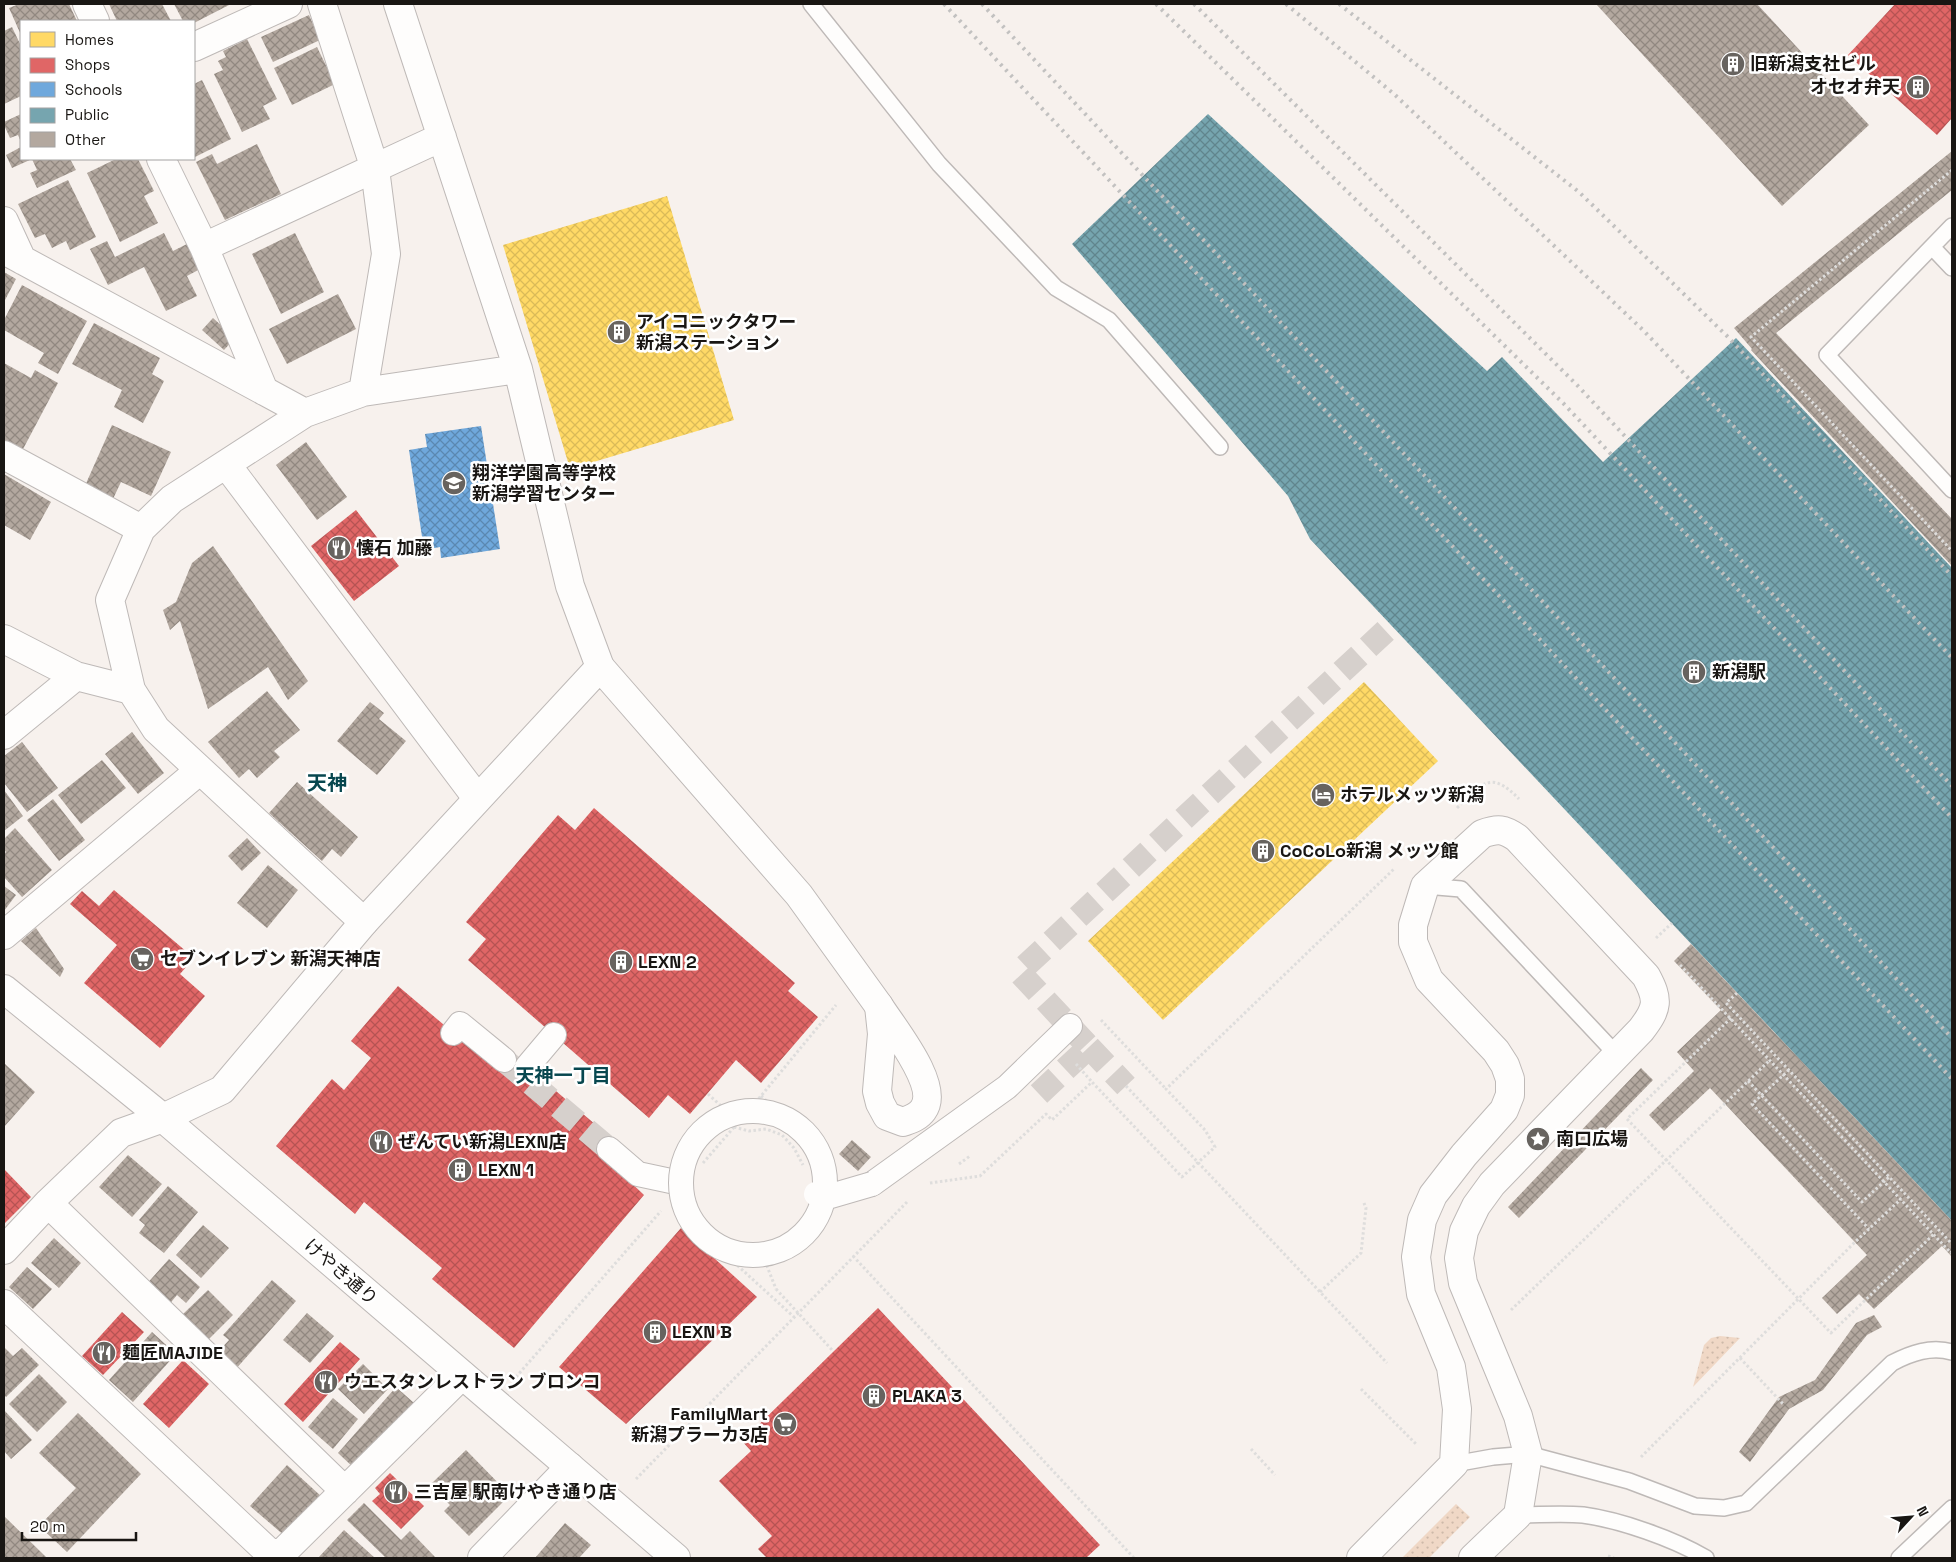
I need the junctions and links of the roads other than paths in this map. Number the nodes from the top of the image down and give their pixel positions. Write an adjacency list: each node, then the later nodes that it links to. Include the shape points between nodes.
1 (87, 4): 6 (street)
2 (288, 4): 7 (street)
3 (322, 4): 10 (street)
4 (398, 4): 8 (street)
5 (811, 4): 21 (lane, via 939,164 1056,288 1108,320)
6 (95, 20)
7 (195, 47)
8 (442, 137): 10 (street); 17 (street)
9 (161, 160): 13 (street)
10 (375, 169): 13 (street); 19 (street, via 386,254)
11 (4, 221): 15 (street)
12 (1952, 226): 14 (lane)
13 (204, 247): 18 (street)
14 (1933, 248): 16 (lane); 24 (lane, via 1827,355)
15 (13, 255): 18 (street)
16 (1952, 268)
17 (518, 369): 19 (street); 27 (street, via 570,586)
18 (264, 391): 20 (street)
19 (363, 392): 20 (street)
20 (305, 413): 23 (street)
21 (1220, 447)
22 (4, 454): 25 (street)
23 (226, 464): 25 (street, via 172,499); 32 (street)
24 (1952, 490)
25 (141, 529): 29 (street, via 110,600)
26 (4, 639): 28 (street)
27 (600, 667): 32 (street); 37 (street, via 799,895)
28 (76, 676): 29 (street); 30 (street)
29 (131, 690): 31 (street, via 156,729)
30 (4, 735)
31 (200, 770): 34 (street); 35 (street)
32 (477, 798): 34 (street)
33 (1425, 886): 41 (lane, via 1461,889); 41 (street, via 1482,834 1492,830 1507,831 1517,838 1646,976 1655,992 1651,1016); 54 (street, via 1413,925 1413,942 1420,961 1429,980 1496,1051 1510,1079 1510,1095 1504,1110 1433,1195 1422,1220 1416,1257 1421,1294 1451,1367 1457,1409)
34 (364, 922): 44 (street, via 222,1090)
35 (4, 935)
36 (4, 989): 44 (street, けやき通り)
37 (879, 1006)
38 (1070, 1026): 47 (street, bridge, via 1007,1086 872,1184)
39 (453, 1032): 42 (street, via 460,1024)
40 (554, 1035): 43 (street)
41 (1617, 1055): 53 (street, via 1492,1184 1464,1231 1459,1258 1463,1283 1518,1416)
42 (504, 1060)
43 (527, 1067)
44 (163, 1118): 48 (street, via 121,1133); 52 (street, けやき通り)
45 (610, 1149): 46 (street, via 638,1174)
46 (680, 1183): 47 (street, bridge, via 683,1203 705,1238 742,1256 763,1256 783,1250 800,1239 814,1223 823,1205); 47 (street, bridge, via 692,1144 706,1127 723,1117 732,1121 743,1111 764,1111 784,1117 814,1144 823,1164 826,1184)
47 (820, 1196)
48 (48, 1203): 49 (street); 56 (street)
49 (4, 1250)
50 (4, 1304): 59 (street)
51 (1952, 1352): 53 (lane, via 1928,1350 1892,1363 1746,1503 1724,1508 1695,1506 1629,1481)
52 (462, 1375): 55 (street, けやき通り); 56 (street)
53 (1528, 1454): 54 (lane); 58 (street)
54 (1454, 1464): 62 (street)
55 (570, 1467): 60 (street); 61 (street, けやき通り)
56 (345, 1491): 59 (street)
57 (1952, 1508): 65 (lane)
58 (1518, 1515): 63 (street); 64 (lane, via 1581,1515 1616,1522)
59 (276, 1558)
60 (482, 1558)
61 (676, 1558)
62 (1361, 1558)
63 (1473, 1558)
64 (1706, 1558)
65 (1899, 1558)

